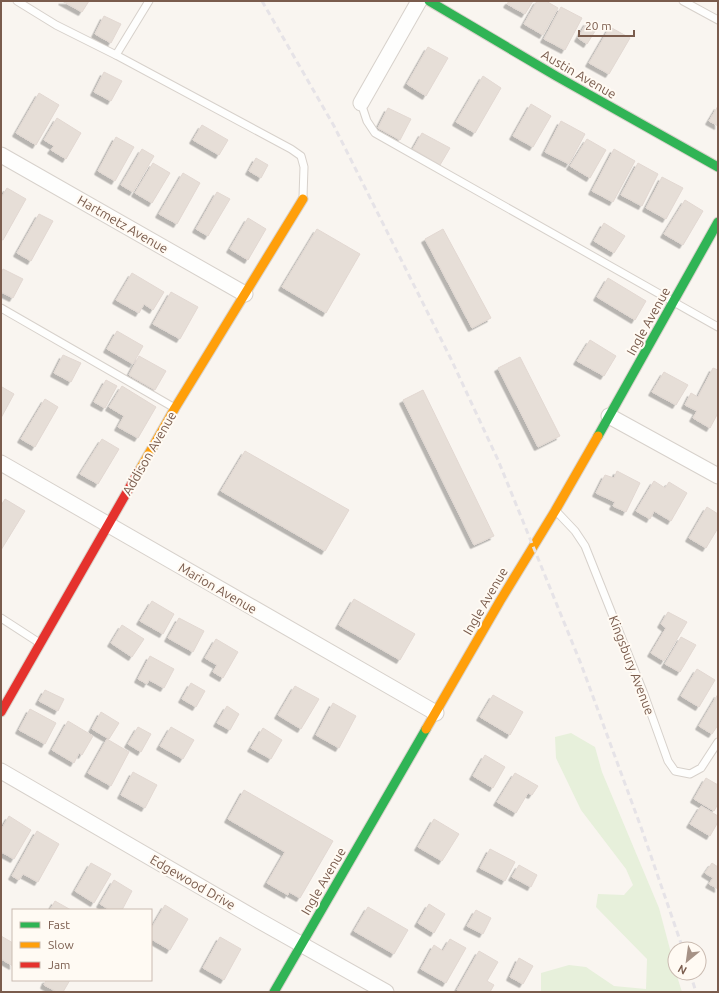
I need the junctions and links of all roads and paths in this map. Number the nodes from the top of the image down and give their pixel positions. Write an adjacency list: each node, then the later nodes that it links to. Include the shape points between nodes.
1 (17, 1): 7 (lane, via 56,25)
2 (149, 1): 7 (lane)
3 (420, 1): 8 (street)
4 (429, 1): 10 (street, Austin Avenue)
5 (683, 1): 6 (lane)
6 (718, 20)
7 (116, 55): 11 (lane, via 301,156 304,167)
8 (361, 103): 14 (lane, via 367,121 375,133)
9 (1, 155): 13 (street, Hartmetz Avenue)
10 (718, 167)
11 (303, 199): 13 (street, Addison Avenue)
12 (718, 222): 14 (street, Ingle Avenue)
13 (245, 294): 17 (street, Addison Avenue)
14 (673, 302): 16 (lane); 18 (street, Ingle Avenue)
15 (1, 308): 17 (lane)
16 (718, 327)
17 (175, 408): 22 (street, Addison Avenue)
18 (609, 416): 20 (street); 21 (street, Ingle Avenue)
19 (1, 463): 22 (street, Marion Avenue)
20 (718, 476)
21 (555, 511): 26 (street, Ingle Avenue, via 507,588); 27 (lane, Kingsbury Avenue, via 585,546 668,761 675,771 690,774 701,768)
22 (108, 524): 24 (street, Addison Avenue); 26 (street, Marion Avenue)
23 (1, 618): 24 (lane)
24 (40, 643): 25 (street, Addison Avenue)
25 (1, 712)
26 (436, 713): 29 (street, Ingle Avenue)
27 (718, 742)
28 (1, 771): 29 (street, Edgewood Drive)
29 (302, 944): 30 (street, Ingle Avenue); 31 (street, Edgewood Drive)
30 (274, 992)
31 (386, 992)

